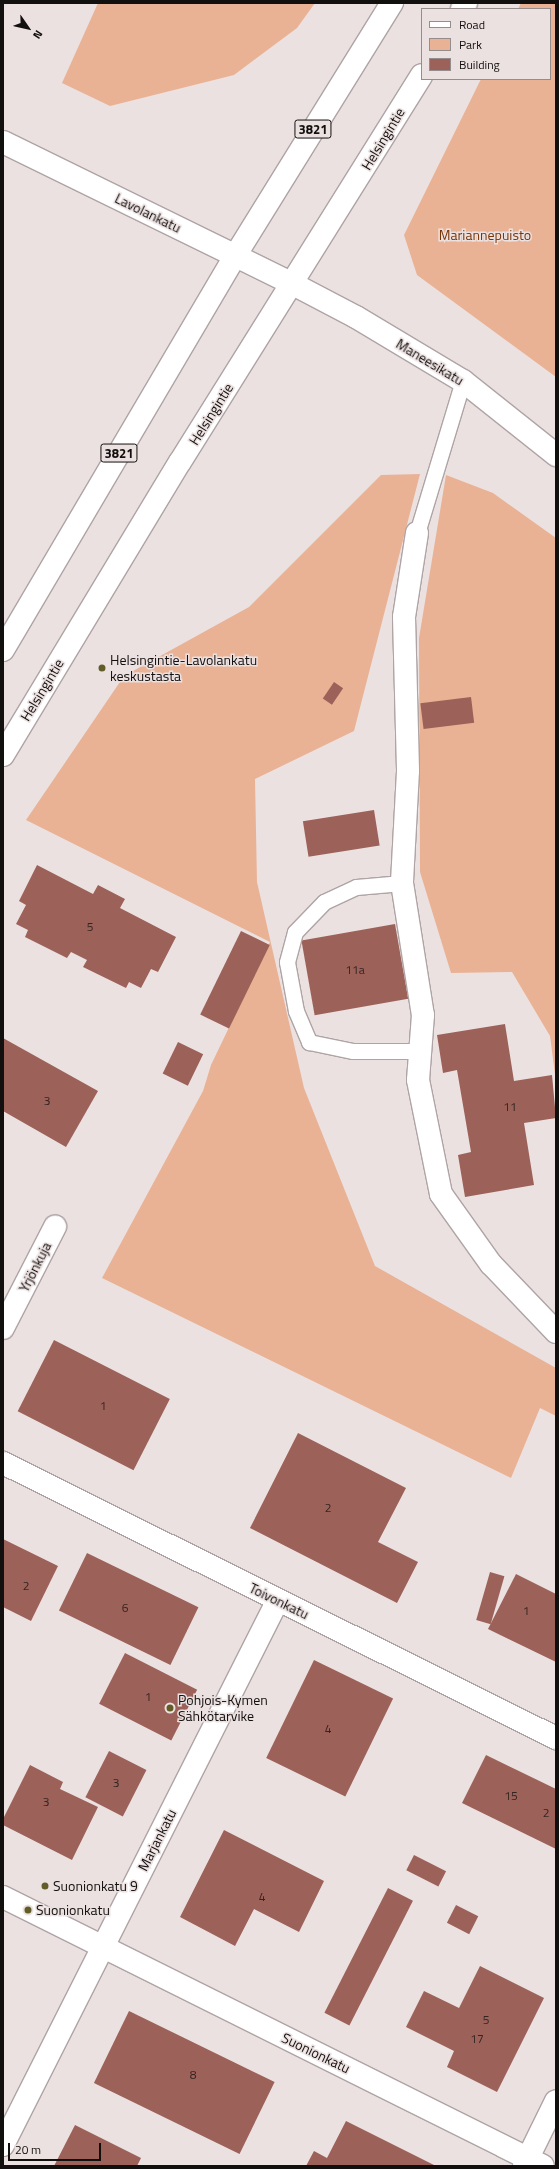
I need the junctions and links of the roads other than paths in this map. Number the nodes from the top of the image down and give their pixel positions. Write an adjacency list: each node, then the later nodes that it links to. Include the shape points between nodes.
1 (392, 3): 4 (street, 3821)
2 (421, 77): 5 (street, Helsingintie)
3 (3, 142): 4 (street, Lavolankatu)
4 (235, 256): 5 (street, Lavolankatu); 9 (street, 3821)
5 (293, 284): 6 (street, Maneesikatu, via 356,317); 10 (street, Helsingintie, via 180,462)
6 (463, 381): 7 (street, Maneesikatu); 8 (lane)
7 (556, 455)
8 (417, 532): 11 (street, via 404,617 408,771)
9 (3, 650)
10 (3, 755)
11 (402, 883): 12 (street, via 423,1015); 12 (lane, via 356,887 324,902 295,932 287,962 296,1011 309,1042 353,1051)
12 (420, 1051): 15 (street, via 418,1080 441,1194 491,1264)
13 (55, 1227): 14 (street, Yrjönkuja)
14 (3, 1328)
15 (556, 1332)
16 (3, 1463): 17 (street, Toivonkatu)
17 (278, 1600): 18 (street, Toivonkatu); 20 (street, Marjankatu)
18 (556, 1738)
19 (3, 1897): 20 (street, Suonionkatu)
20 (103, 1947): 22 (street, Marjankatu); 23 (street, Suonionkatu)
21 (556, 2101): 23 (street)
22 (3, 2145)
23 (531, 2164)

